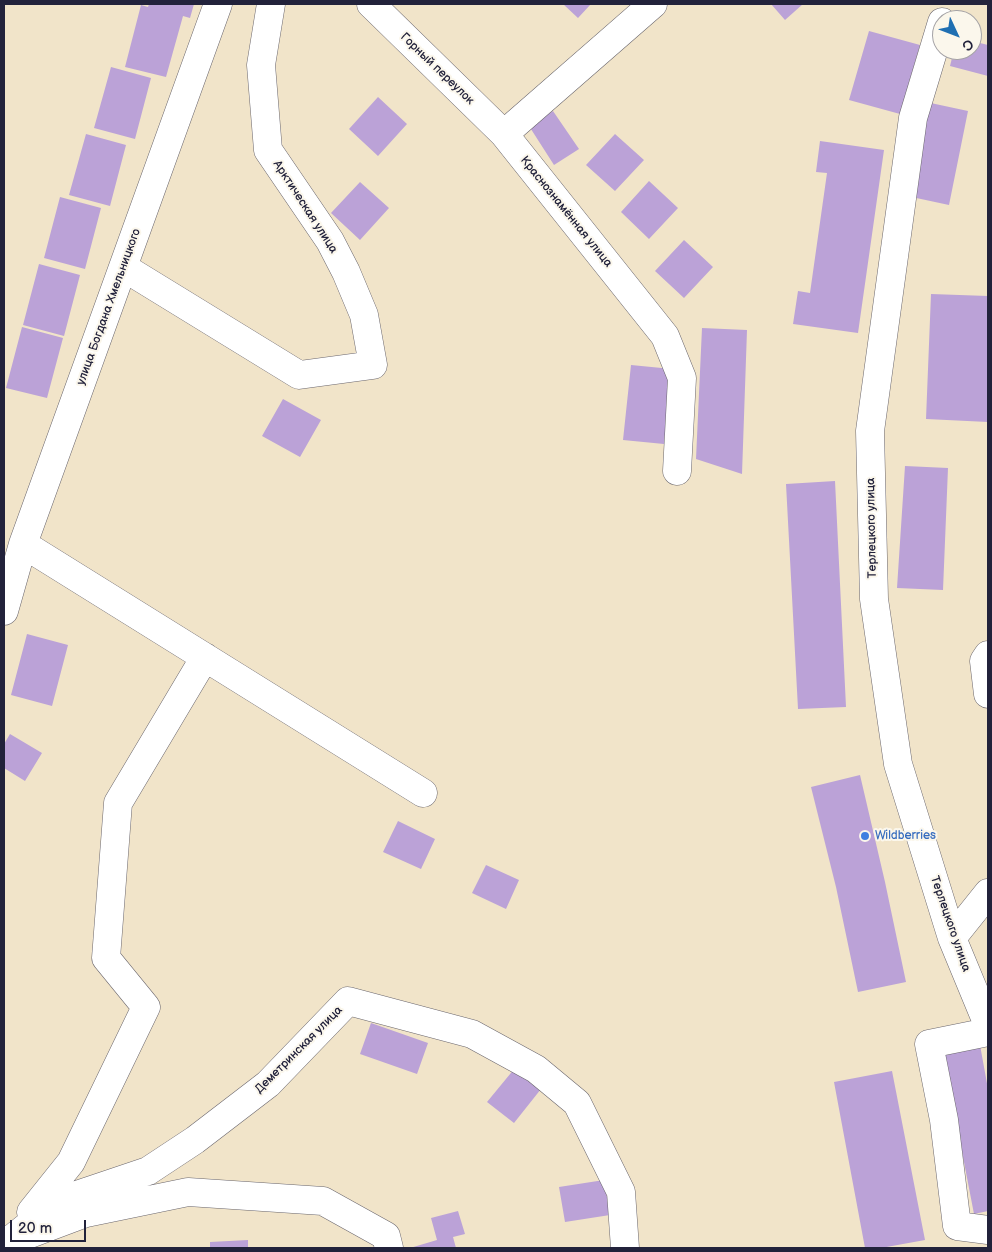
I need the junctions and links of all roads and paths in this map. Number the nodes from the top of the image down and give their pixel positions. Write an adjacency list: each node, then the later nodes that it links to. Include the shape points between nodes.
1 (218, 4): 7 (street, улица Богдана Хмельницкого)
2 (271, 4): 7 (street, Арктическая улица, via 261,65 268,150 330,241 346,272 364,315 373,365 299,375)
3 (371, 4): 6 (street, Горный переулок)
4 (653, 4): 6 (street)
5 (932, 56): 16 (street, Терлецкого улица, via 914,118 870,431 874,599 898,764)
6 (504, 134): 8 (street, Краснознамённая улица, via 665,336 682,378)
7 (123, 267): 9 (street, улица Богдана Хмельницкого)
8 (676, 471)
9 (23, 544): 10 (street, улица Богдана Хмельницкого); 12 (street)
10 (4, 611)
11 (988, 655): 13 (street, via 984,661)
12 (205, 657): 14 (street); 20 (street, via 118,803 106,958 146,1007 71,1162)
13 (988, 694)
14 (423, 793)
15 (988, 893): 16 (street)
16 (952, 938): 17 (street, Терлецкого улица)
17 (988, 1025)
18 (988, 1032): 19 (street, via 929,1044 944,1120 957,1226)
19 (988, 1230)
20 (6, 1244): 21 (street, via 86,1213 188,1192 323,1200 386,1236); 22 (street, Деметринская улица, via 58,1201 148,1171 195,1140 268,1084 348,1001 472,1034 536,1070 577,1104 621,1192)
21 (389, 1248)
22 (625, 1248)

